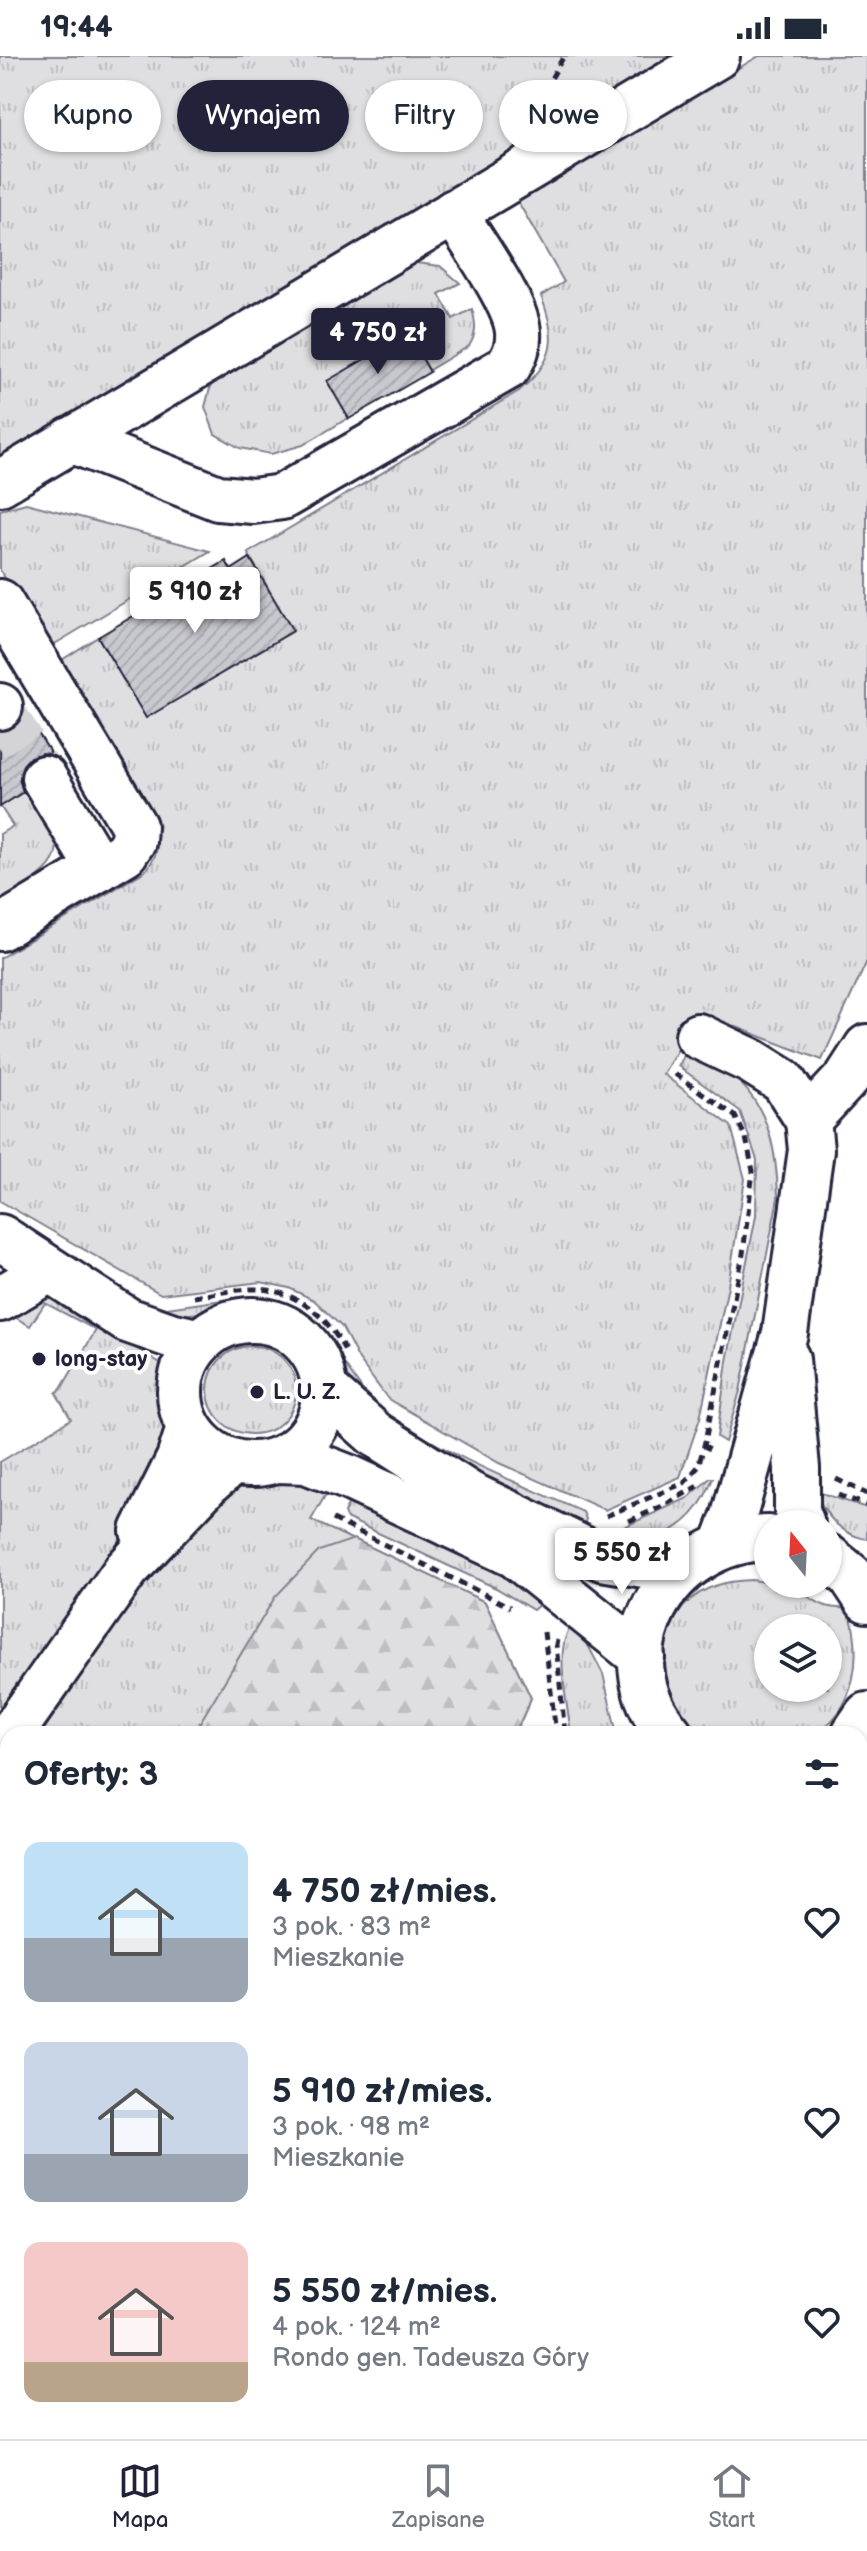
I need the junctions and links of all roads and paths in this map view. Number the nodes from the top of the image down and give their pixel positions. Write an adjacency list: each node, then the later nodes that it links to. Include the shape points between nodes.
1 (717, 56): 2 (street)
2 (454, 212): 3 (street); 3 (street, via 512,310 517,353 508,367 282,497 218,498)
3 (71, 440): 4 (street)
4 (0, 483)
5 (0, 602): 7 (street, via 134,826 125,853)
6 (44, 778): 7 (street)
7 (99, 869): 8 (street)
8 (0, 928)
9 (698, 1036): 12 (street, via 783,1081)
10 (867, 1047): 12 (street)
11 (674, 1073): 19 (path, via 735,1116 753,1171 743,1254)
12 (808, 1120): 15 (street, via 811,1150)
13 (17, 1251): 14 (street); 16 (street, via 127,1320)
14 (0, 1299)
15 (785, 1333): 22 (street); 24 (street)
16 (200, 1342): 17 (street, via 232,1323 260,1321 286,1329 313,1354); 18 (street, via 182,1374 182,1410)
17 (324, 1389): 20 (street, via 323,1407 307,1440); 26 (street, via 375,1434 469,1494 602,1558)
18 (189, 1428): 21 (street, via 215,1454); 25 (street)
19 (704, 1446)
20 (277, 1460): 21 (street); 27 (street, via 306,1461 350,1478 515,1555)
21 (233, 1462): 25 (street)
22 (797, 1510)
23 (754, 1539): 24 (street)
24 (723, 1545): 26 (street)
25 (126, 1570): 28 (street)
26 (680, 1571): 27 (street, via 649,1619)
27 (642, 1657): 29 (street, via 648,1694)
28 (17, 1726)
29 (663, 1726)

